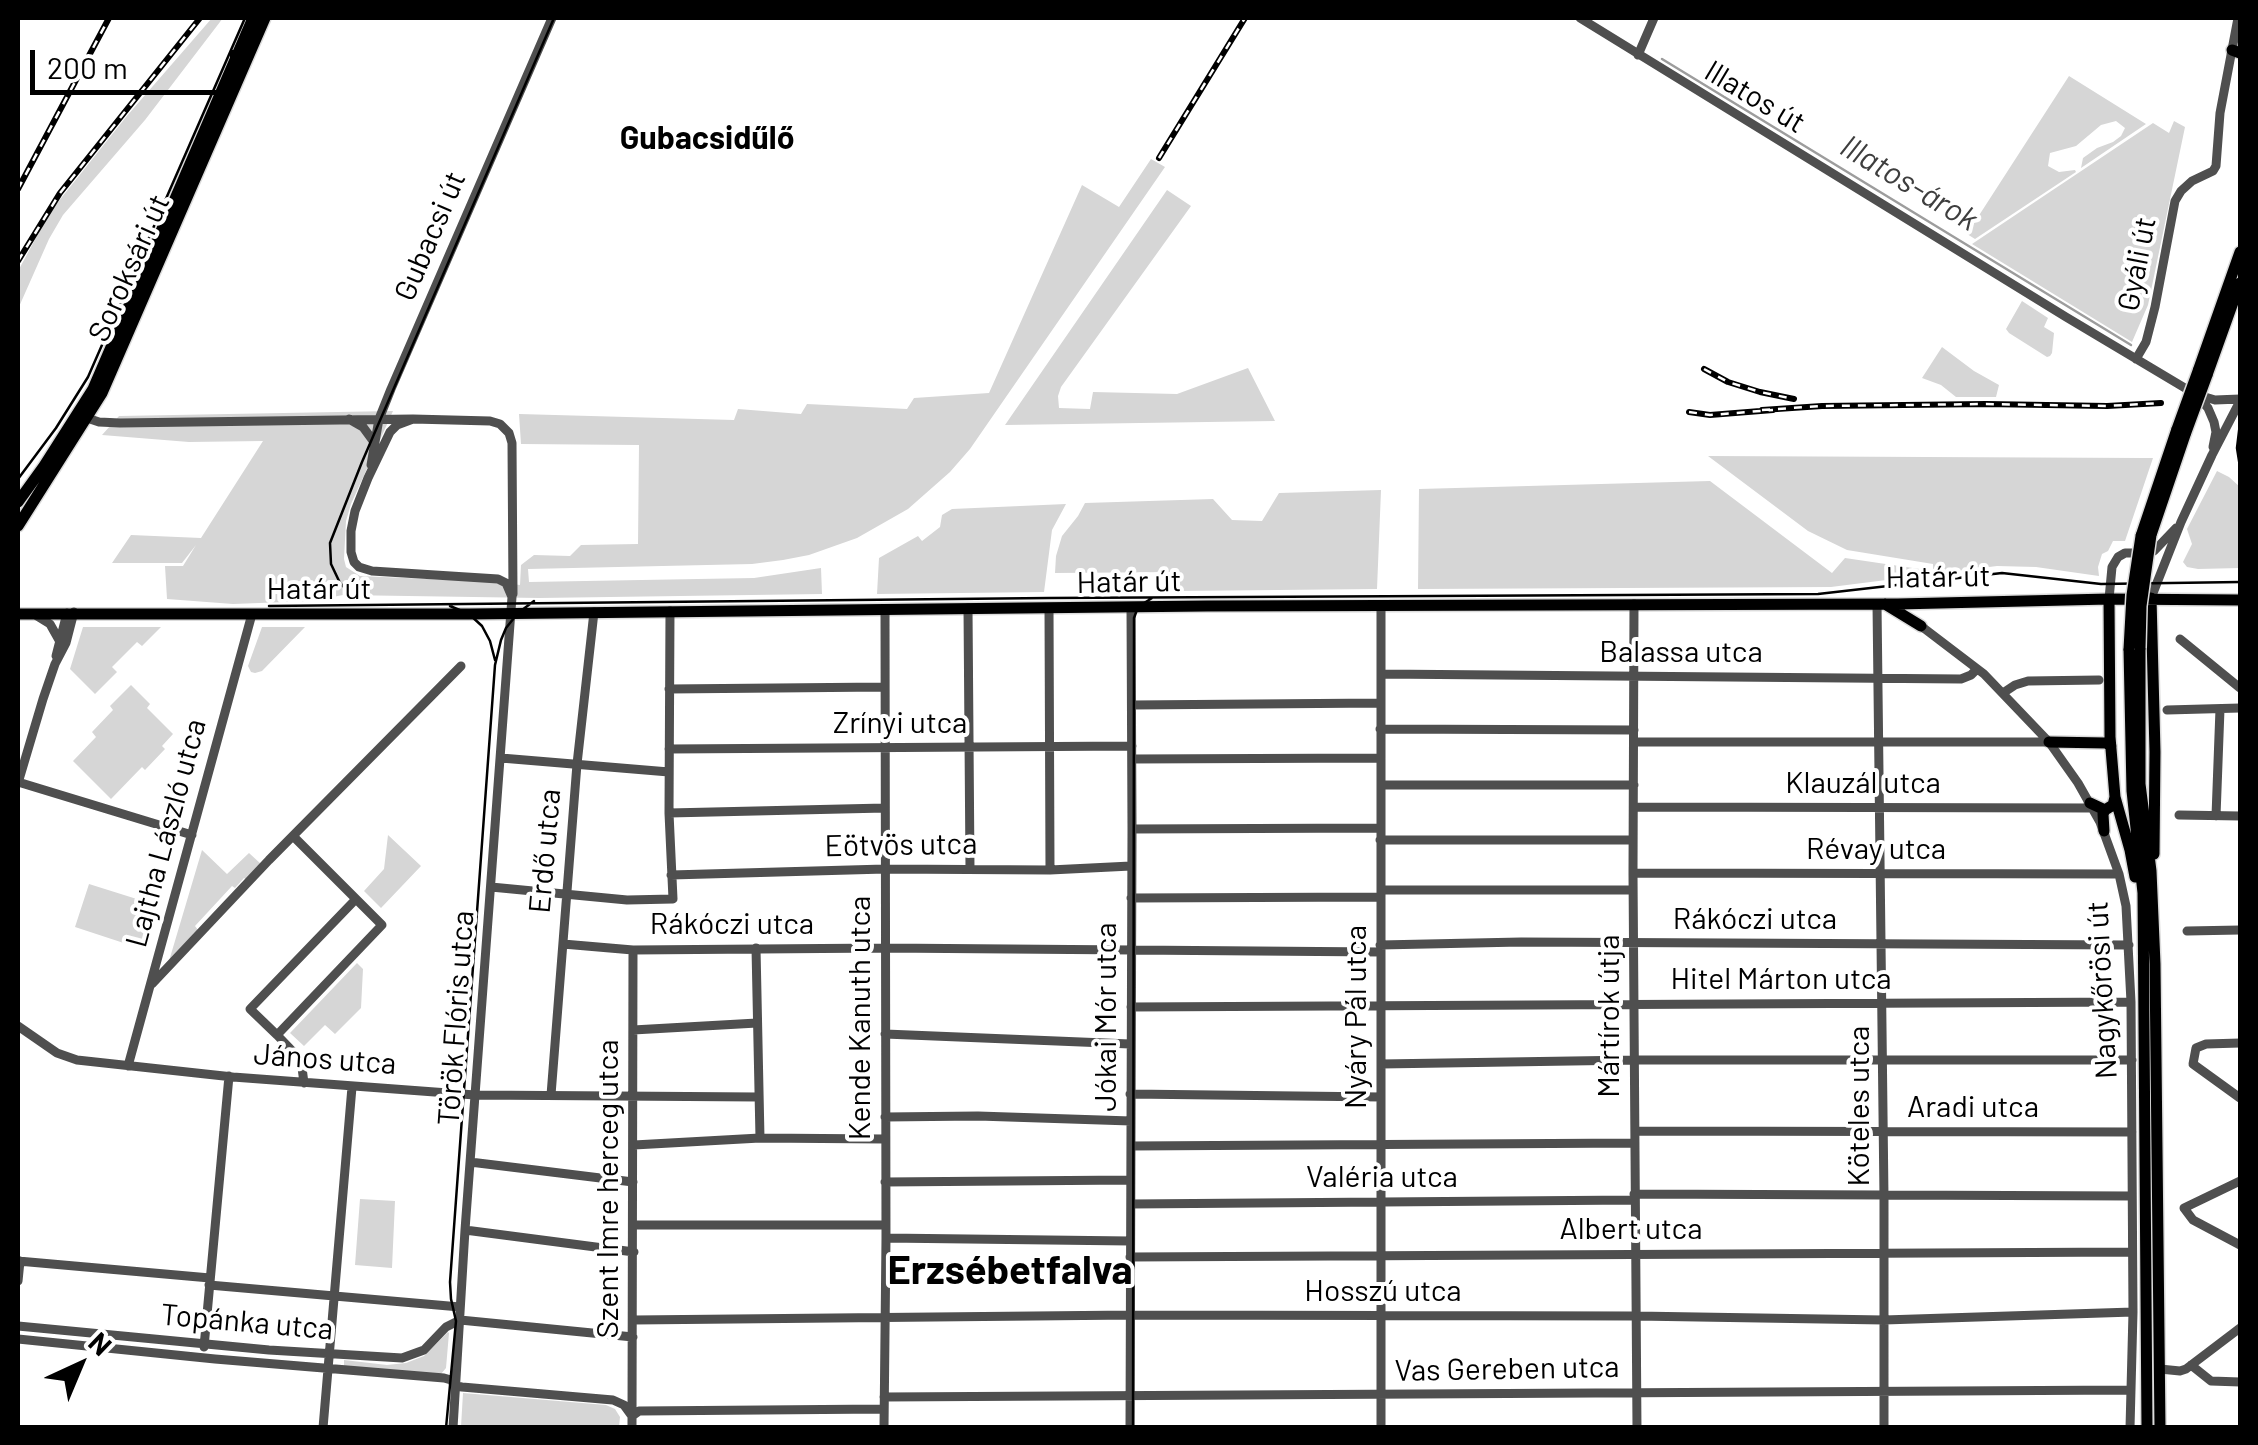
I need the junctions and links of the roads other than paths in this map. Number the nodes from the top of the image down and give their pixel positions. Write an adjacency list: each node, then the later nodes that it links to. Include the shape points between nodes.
1 (254, 18): 24 (main road, Soroksári út, via 93,389)
2 (265, 18): 16 (main road, Soroksári út)
3 (552, 18): 18 (street, Gubacsi út)
4 (1580, 18): 8 (street, Illatos út)
5 (1654, 18): 8 (street)
6 (2238, 18): 7 (street, Gyáli út)
7 (2236, 52): 11 (street, Gyáli út, via 2220,113 2216,166 2175,201 2146,342)
8 (1638, 55): 11 (street, Illatos út)
9 (2240, 252): 12 (main road)
10 (2240, 284): 12 (main road)
11 (2136, 359): 13 (street, Illatos út)
12 (2202, 373): 50 (main road, bridge, via 2146,536)
13 (2195, 394): 14 (street, Illatos út); 22 (street, via 2214,422)
14 (2215, 400): 15 (street, Illatos út); 20 (street)
15 (2240, 400): 20 (street, Illatos út)
16 (87, 418): 17 (street); 26 (main road, Soroksári út)
17 (347, 418): 18 (street); 21 (street, via 367,431)
18 (379, 418): 19 (street); 21 (street, Gubacsi út)
19 (412, 418): 23 (street, Gubacsi út, via 390,432); 27 (street, via 490,421 507,431)
20 (2227, 426): 22 (street, Illatos út)
21 (374, 449): 23 (street, Gubacsi út)
22 (2212, 455): 25 (street, Illatos út)
23 (368, 478): 28 (street, Gubacsi út, via 351,531 359,567)
24 (18, 502)
25 (2181, 522): 30 (street, Illatos út); 31 (street, Illatos út, via 2154,550 2116,559)
26 (18, 526)
27 (513, 554): 28 (street, via 507,571); 29 (street)
28 (491, 578): 29 (street, via 504,581)
29 (512, 596): 44 (street)
30 (2151, 598): 31 (main road, Határ út); 32 (main road, Határ út); 106 (main road)
31 (2109, 599): 33 (main road, Határ út); 73 (main road)
32 (2240, 600)
33 (1916, 603): 35 (main road, Határ út); 47 (main road, via 1914,618)
34 (1634, 604): 35 (main road, Határ út); 37 (main road, Határ út); 55 (street, Mártírok útja)
35 (1881, 604): 47 (main road); 56 (street, Köteles utca)
36 (1131, 606): 37 (main road, Határ út); 39 (main road, Határ út); 63 (street, Jókai Mór utca)
37 (1380, 606): 54 (street, Nyáry Pál utca)
38 (968, 608): 39 (main road, Határ út); 40 (main road, Határ út); 75 (street)
39 (1048, 608): 76 (street)
40 (886, 610): 41 (main road, Határ út); 58 (street, Kende Kanuth utca)
41 (670, 611): 42 (main road, Határ út); 59 (street)
42 (594, 612): 44 (main road, Határ út); 81 (street, Erdő utca)
43 (71, 613): 45 (main road, Határ út); 46 (main road, Határ út); 49 (street); 51 (street)
44 (510, 613): 46 (main road, Határ út); 78 (street, Török Flóris utca)
45 (24, 614): 49 (street, via 45,619)
46 (252, 614): 98 (street, Lajtha László utca)
47 (1921, 626): 53 (street)
48 (2180, 638): 60 (street)
49 (58, 640): 51 (street)
50 (2134, 649): 106 (main road, Nagykőrösi út); 117 (main road, Nagykőrösi út, via 2130,758)
51 (55, 664): 83 (street)
52 (460, 666): 99 (street)
53 (1978, 669): 56 (street, Balassa utca, via 1960,679); 61 (street)
54 (1381, 674): 55 (street, Balassa utca); 62 (street, Nyáry Pál utca)
55 (1634, 677): 56 (street, Balassa utca); 68 (street, Mártírok útja)
56 (1879, 678): 71 (street, Köteles utca)
57 (2098, 680): 61 (street, via 2028,680)
58 (884, 687): 59 (street); 74 (street, Kende Kanuth utca)
59 (669, 688): 77 (street)
60 (2240, 688)
61 (2003, 693): 70 (street)
62 (1380, 703): 63 (street); 67 (street, Nyáry Pál utca)
63 (1132, 704): 72 (street, Jókai Mór utca)
64 (2240, 708): 65 (street)
65 (2220, 709): 66 (street); 93 (street)
66 (2167, 710)
67 (1380, 728): 68 (street); 80 (street, Nyáry Pál utca)
68 (1634, 730): 69 (street, Mártírok útja)
69 (1634, 742): 71 (street); 85 (street, Mártírok útja)
70 (2049, 742): 71 (street); 73 (main road); 88 (street)
71 (1880, 744): 90 (street, Köteles utca)
72 (1132, 746): 76 (street, Zrínyi utca); 79 (street, Jókai Mór utca)
73 (2111, 746): 86 (main road)
74 (885, 748): 75 (street, Zrínyi utca); 77 (street, Zrínyi utca); 89 (street, Kende Kanuth utca)
75 (969, 748): 76 (street, Zrínyi utca); 104 (street)
76 (1049, 748): 105 (street)
77 (669, 749): 82 (street)
78 (501, 758): 81 (street); 111 (street, Török Flóris utca)
79 (1132, 758): 80 (street); 96 (street, Jókai Mór utca)
80 (1380, 758): 84 (street, Nyáry Pál utca)
81 (578, 764): 82 (street); 113 (street, Erdő utca)
82 (669, 772): 91 (street)
83 (18, 782): 98 (street)
84 (1381, 785): 85 (street); 95 (street, Nyáry Pál utca)
85 (1634, 785): 87 (street, Mártírok útja)
86 (2115, 797): 88 (main road, via 2113,805); 117 (main road)
87 (1634, 807): 90 (street, Klauzál utca); 101 (street, Mártírok útja)
88 (2096, 807): 90 (street, Klauzál utca); 97 (main road)
89 (885, 808): 91 (street); 103 (street, Kende Kanuth utca)
90 (1880, 809): 108 (street, Köteles utca)
91 (669, 813): 110 (street)
92 (2179, 815): 93 (street)
93 (2216, 816): 94 (street)
94 (2240, 816)
95 (1380, 828): 96 (street); 100 (street, Nyáry Pál utca)
96 (1132, 829): 102 (street, Jókai Mór utca)
97 (2104, 831): 109 (street, Nagykőrösi út)
98 (192, 835): 129 (street, Lajtha László utca)
99 (293, 836): 116 (street); 129 (street)
100 (1380, 840): 101 (street); 114 (street, Nyáry Pál utca)
101 (1633, 840): 107 (street, Mártírok útja)
102 (1131, 866): 105 (street, Eötvös utca); 115 (street, Jókai Mór utca)
103 (885, 869): 104 (street, Eötvös utca); 110 (street, Eötvös utca); 125 (street, Kende Kanuth utca)
104 (970, 870): 105 (street, Eötvös utca)
105 (1050, 870)
106 (2151, 871): 212 (main road, Nagykőrösi út)
107 (1633, 873): 108 (street, Révay utca); 112 (street, Mártírok útja)
108 (1882, 874): 109 (street, Révay utca); 122 (street, Köteles utca)
109 (2118, 874): 123 (street, Nagykőrösi út)
110 (671, 875): 113 (street, via 672,899)
111 (491, 887): 113 (street); 152 (street, Török Flóris utca)
112 (1633, 890): 114 (street); 120 (street, Mártírok útja)
113 (567, 893): 121 (street, Erdő utca)
114 (1381, 894): 115 (street); 126 (street, Nyáry Pál utca)
115 (1131, 898): 128 (street, Jókai Mór utca)
116 (356, 899): 139 (street, via 382,926); 139 (street, via 250,1009)
117 (2143, 908): 234 (main road, Nagykőrösi út)
118 (2240, 930): 119 (street)
119 (2187, 931)
120 (1633, 943): 122 (street, Rákóczi utca); 126 (street, Rákóczi utca); 131 (street, Mártírok útja)
121 (563, 944): 127 (street, Rákóczi utca); 153 (street, Erdő utca)
122 (1881, 945): 123 (street, Rákóczi utca); 132 (street, Köteles utca)
123 (2129, 945): 130 (street, Nagykőrösi út)
124 (756, 948): 125 (street, Rákóczi utca); 127 (street, Rákóczi utca); 135 (street)
125 (886, 948): 128 (street, Rákóczi utca); 138 (street, Kende Kanuth utca)
126 (1380, 949): 128 (street, Rákóczi utca); 134 (street, Nyáry Pál utca)
127 (633, 950): 137 (street, Szent Imre herceg utca)
128 (1132, 950): 133 (street, Jókai Mór utca)
129 (150, 986): 146 (street, Lajtha László utca)
130 (2132, 1002): 132 (street, Hitel Márton utca); 144 (street, Nagykőrösi út)
131 (1635, 1004): 132 (street, Hitel Márton utca); 134 (street, Hitel Márton utca); 143 (street, Mártírok útja)
132 (1883, 1004): 142 (street, Köteles utca)
133 (1131, 1007): 134 (street, Hitel Márton utca); 141 (street, Jókai Mór utca)
134 (1381, 1008): 145 (street, Nyáry Pál utca)
135 (757, 1023): 137 (street); 154 (street)
136 (18, 1026): 146 (street, János utca, via 57,1054)
137 (634, 1030): 150 (street, Szent Imre herceg utca)
138 (885, 1034): 141 (street); 157 (street, Kende Kanuth utca)
139 (277, 1035): 148 (street, via 301,1060)
140 (2240, 1043): 156 (street, via 2196,1048 2193,1064)
141 (1130, 1044): 151 (street, Jókai Mór utca)
142 (1882, 1059): 143 (street); 144 (street); 160 (street, Köteles utca)
143 (1635, 1060): 145 (street); 159 (street, Mártírok útja)
144 (2132, 1060): 161 (street, Nagykőrösi út)
145 (1381, 1064): 155 (street, Nyáry Pál utca)
146 (128, 1066): 147 (street, János utca)
147 (229, 1076): 148 (street, János utca); 192 (street)
148 (304, 1083): 149 (street, János utca)
149 (352, 1087): 152 (street, János utca); 193 (street)
150 (634, 1094): 153 (street, János utca); 154 (street, János utca); 165 (street, Szent Imre herceg utca)
151 (1130, 1094): 155 (street); 158 (street, Jókai Mór utca)
152 (475, 1095): 153 (street, János utca); 168 (street, Török Flóris utca)
153 (551, 1095)
154 (758, 1097): 162 (street)
155 (1381, 1097): 166 (street, Nyáry Pál utca)
156 (2240, 1098)
157 (885, 1117): 158 (street); 163 (street, Kende Kanuth utca)
158 (1131, 1121): 167 (street, Jókai Mór utca)
159 (1634, 1131): 160 (street, Aradi utca); 164 (street, Mártírok útja)
160 (1884, 1132): 161 (street, Aradi utca); 175 (street, Köteles utca)
161 (2132, 1132): 173 (street, Nagykőrösi út)
162 (760, 1138): 163 (street); 165 (street)
163 (884, 1140): 172 (street, Kende Kanuth utca)
164 (1634, 1143): 166 (street); 174 (street, Mártírok útja)
165 (634, 1145): 171 (street, Szent Imre herceg utca)
166 (1380, 1145): 167 (street); 176 (street, Nyáry Pál utca)
167 (1131, 1146): 169 (street, Jókai Mór utca)
168 (470, 1162): 171 (street); 180 (street, Török Flóris utca)
169 (1130, 1180): 172 (street); 177 (street, Jókai Mór utca)
170 (2240, 1181): 183 (street, via 2184,1208 2193,1220)
171 (633, 1182): 178 (street, Szent Imre herceg utca)
172 (885, 1182): 179 (street, Kende Kanuth utca)
173 (2132, 1196): 175 (street, Valéria utca); 185 (street, Nagykőrösi út)
174 (1634, 1197): 175 (street, Valéria utca); 176 (street, Valéria utca); 186 (street, Mártírok útja)
175 (1884, 1197): 187 (street, Köteles utca)
176 (1380, 1201): 177 (street, Valéria utca); 188 (street, Nyáry Pál utca)
177 (1131, 1204): 182 (street, Jókai Mór utca)
178 (634, 1225): 179 (street); 184 (street, Szent Imre herceg utca)
179 (885, 1225): 181 (street, Kende Kanuth utca)
180 (465, 1230): 184 (street); 194 (street, Török Flóris utca)
181 (886, 1238): 182 (street); 199 (street, Kende Kanuth utca)
182 (1130, 1242): 189 (street, Jókai Mór utca)
183 (2240, 1245)
184 (634, 1252): 201 (street, Szent Imre herceg utca)
185 (2132, 1252): 187 (street, Albert utca); 195 (street, Nagykőrösi út)
186 (1634, 1253): 187 (street, Albert utca); 188 (street, Albert utca); 198 (street, Mártírok útja)
187 (1883, 1253): 202 (street, Köteles utca)
188 (1380, 1256): 189 (street, Albert utca); 197 (street, Nyáry Pál utca)
189 (1130, 1257): 196 (street, Jókai Mór utca)
190 (19, 1261): 191 (street); 192 (street)
191 (18, 1281)
192 (210, 1282): 193 (street); 207 (street)
193 (335, 1294): 194 (street); 208 (street)
194 (460, 1306): 200 (street, Török Flóris utca)
195 (2132, 1312): 202 (street, Hosszú utca); 217 (street, Nagykőrösi út)
196 (1131, 1314): 197 (street, Hosszú utca); 199 (street, Hosszú utca); 221 (street, Jókai Mór utca)
197 (1380, 1316): 198 (street, Hosszú utca); 219 (street, Nyáry Pál utca)
198 (1636, 1316): 202 (street, Hosszú utca); 218 (street, Mártírok útja)
199 (884, 1318): 201 (street, Hosszú utca); 220 (street, Kende Kanuth utca)
200 (460, 1320): 205 (street); 208 (street, Topánka utca, via 414,1355); 214 (street, Török Flóris utca)
201 (634, 1320): 205 (street, Szent Imre herceg utca)
202 (1884, 1320): 216 (street, Köteles utca)
203 (18, 1326): 207 (street, Topánka utca)
204 (2240, 1328): 210 (street)
205 (633, 1337): 215 (street, Szent Imre herceg utca)
206 (18, 1340): 209 (street, Topánka utca)
207 (204, 1344): 208 (street, Topánka utca); 209 (street)
208 (330, 1354): 211 (street)
209 (202, 1357): 211 (street, Topánka utca)
210 (2192, 1365): 212 (street); 213 (street, via 2211,1381)
211 (329, 1368): 214 (street, Topánka utca, via 448,1378); 225 (street)
212 (2160, 1368): 235 (main road, Nagykőrösi út)
213 (2240, 1382)
214 (456, 1386): 222 (street, Topánka utca); 226 (street, Török Flóris utca)
215 (633, 1390): 222 (street); 224 (street, Szent Imre herceg utca)
216 (1884, 1390): 217 (street, Vas Gereben utca); 218 (street, Vas Gereben utca); 232 (street, Köteles utca)
217 (2129, 1390): 233 (street, Nagykőrösi út)
218 (1638, 1392): 219 (street, Vas Gereben utca); 231 (street, Mártírok útja)
219 (1381, 1395): 221 (street, Vas Gereben utca); 230 (street, Nyáry Pál utca)
220 (884, 1397): 221 (street, Vas Gereben utca); 223 (street, Kende Kanuth utca)
221 (1130, 1397): 229 (street, Jókai Mór utca)
222 (613, 1400): 224 (street)
223 (884, 1409): 224 (street); 228 (street, Kende Kanuth utca)
224 (632, 1416): 227 (street, Szent Imre herceg utca)
225 (322, 1428)
226 (453, 1428)
227 (632, 1428)
228 (884, 1428)
229 (1130, 1428)
230 (1381, 1428)
231 (1637, 1428)
232 (1884, 1428)
233 (2130, 1428)
234 (2146, 1428)
235 (2160, 1428)

